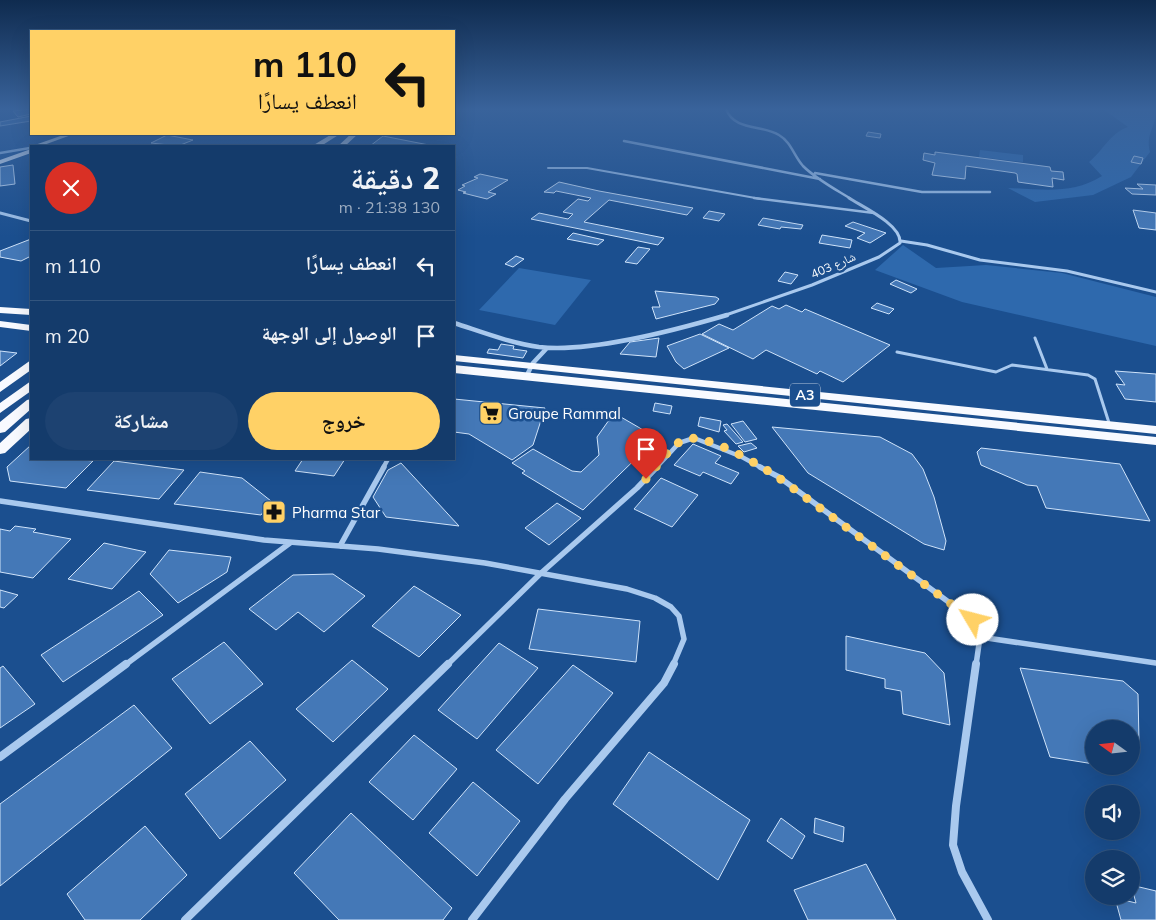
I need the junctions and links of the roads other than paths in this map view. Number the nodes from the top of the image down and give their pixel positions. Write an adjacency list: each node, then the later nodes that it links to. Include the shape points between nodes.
1 (19, 152): 5 (main road)
2 (23, 152): 6 (main road)
3 (676, 152): 9 (street)
4 (793, 152): 8 (street)
5 (0, 158)
6 (0, 162)
7 (548, 168): 12 (lane, via 587,168 781,203)
8 (812, 173): 9 (street); 10 (street, via 938,194)
9 (822, 180): 12 (street)
10 (990, 192)
11 (0, 212): 14 (street)
12 (874, 213): 16 (street, via 894,228)
13 (30, 216): 14 (street)
14 (25, 219): 15 (street)
15 (30, 221)
16 (901, 241): 17 (street, via 980,260 1067,271); 25 (street, شارع 403, via 891,250 823,281 729,316 653,334 577,347)
17 (1156, 292)
18 (1, 310): 19 (highway)
19 (30, 312)
20 (455, 324): 25 (street, شارع 403)
21 (5, 325): 22 (highway); 23 (highway)
22 (30, 328)
23 (30, 332)
24 (1035, 338): 30 (lane)
25 (547, 348): 31 (street)
26 (897, 352): 30 (lane, via 996,372 1012,365)
27 (455, 358): 31 (highway, A3)
28 (30, 366): 32 (highway)
29 (455, 369): 31 (highway, A3)
30 (1046, 369): 37 (lane, via 1092,377)
31 (528, 372): 37 (highway, A3); 40 (highway, A3)
32 (4, 385)
33 (30, 386): 35 (highway)
34 (30, 404): 38 (highway)
35 (0, 409)
36 (30, 423): 41 (highway)
37 (1110, 426): 39 (highway, A3)
38 (0, 429)
39 (1156, 430)
40 (1156, 440)
41 (0, 450)
42 (387, 460): 45 (street)
43 (0, 501): 44 (street)
44 (290, 543): 45 (street); 49 (street)
45 (340, 546): 46 (street, via 452,558)
46 (540, 574): 47 (street, via 632,492 679,443 694,438 742,457 779,478 973,620); 50 (street); 51 (street, via 611,586 655,598 679,616 684,639 664,683 565,799)
47 (980, 637): 48 (street); 52 (street, via 953,845 962,872)
48 (1156, 663)
49 (0, 757)
50 (185, 920)
51 (472, 920)
52 (988, 920)

